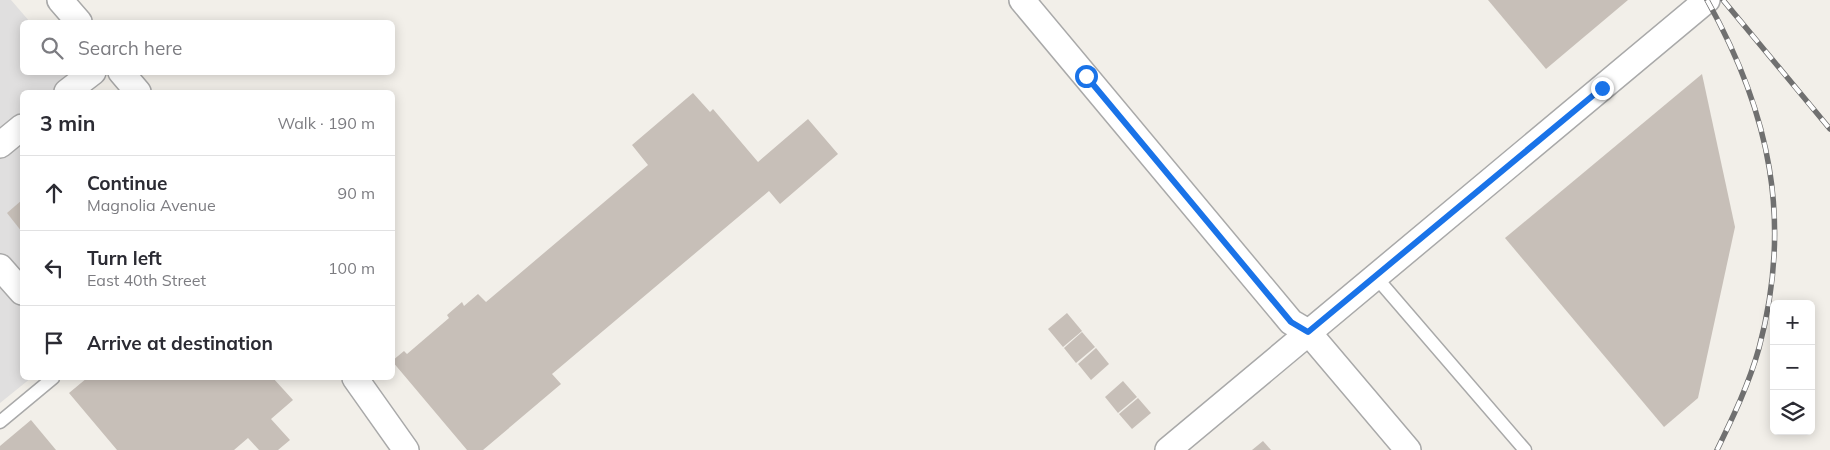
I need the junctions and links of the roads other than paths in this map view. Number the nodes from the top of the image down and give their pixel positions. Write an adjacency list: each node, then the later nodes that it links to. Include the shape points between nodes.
1 (60, 0): 4 (street)
2 (1022, 0): 14 (street, via 1291,322)
3 (1707, 0): 12 (street)
4 (77, 20)
5 (89, 75): 7 (street)
6 (124, 75): 8 (street)
7 (70, 90)
8 (136, 90)
9 (20, 129): 10 (street)
10 (0, 145)
11 (0, 267): 13 (street)
12 (1375, 276): 14 (street); 21 (lane)
13 (20, 290)
14 (1308, 332): 19 (street); 20 (street)
15 (51, 380): 17 (lane)
16 (356, 380): 18 (street)
17 (0, 422)
18 (406, 450)
19 (1168, 450)
20 (1408, 450)
21 (1525, 450)

